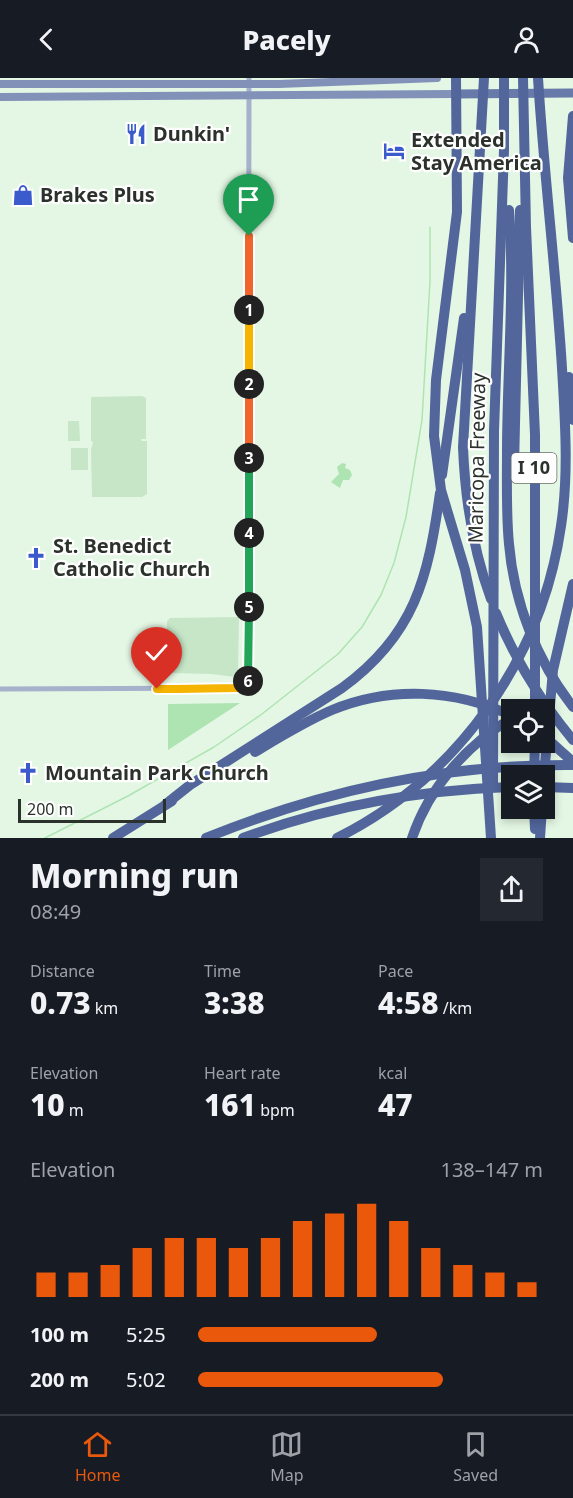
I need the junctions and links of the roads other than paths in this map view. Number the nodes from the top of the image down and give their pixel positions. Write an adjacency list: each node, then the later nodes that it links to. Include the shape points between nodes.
1 (436, 78): 7 (main road)
2 (456, 78): 10 (highway)
3 (484, 78): 17 (highway)
4 (504, 78): 14 (highway, Maricopa Freeway / I 10)
5 (523, 78): 15 (highway, I 10)
6 (538, 78): 18 (highway)
7 (249, 81): 8 (main road); 11 (street)
8 (0, 84)
9 (573, 93): 10 (main road)
10 (456, 94): 11 (main road); 30 (highway, via 457,212 436,380 434,436 441,490 474,613)
11 (249, 96): 12 (main road); 21 (street, via 246,685)
12 (0, 97)
13 (573, 116): 16 (highway, via 568,188)
14 (504, 150): 27 (highway, via 510,219 509,545 516,585 533,640); 30 (highway, Maricopa Freeway / I 10)
15 (524, 166): 23 (highway, via 518,227 514,540 526,602 537,634); 24 (highway, I 10, via 535,435)
16 (573, 238)
17 (472, 258): 31 (highway, via 463,447 467,501 477,552 492,603 514,653); 37 (highway, via 427,567 398,632 342,688)
18 (554, 261): 19 (highway); 44 (highway, via 565,482 560,537 544,598 514,666 475,726 429,774 377,815)
19 (573, 420)
20 (573, 584): 25 (highway, via 555,658)
21 (0, 689)
22 (573, 693): 26 (highway)
23 (573, 698)
24 (535, 699)
25 (550, 699)
26 (555, 700)
27 (573, 708)
28 (501, 712): 37 (highway, via 456,697 405,693 342,706)
29 (501, 725): 40 (highway, via 453,767 432,796)
30 (488, 729): 45 (highway)
31 (573, 740)
32 (555, 748): 33 (highway)
33 (573, 764): 42 (highway, via 422,776 354,789 284,809)
34 (555, 787): 36 (highway)
35 (501, 788): 43 (highway, via 367,803)
36 (573, 788)
37 (166, 804): 41 (highway)
38 (534, 819): 46 (highway)
39 (541, 819): 47 (highway)
40 (413, 835)
41 (113, 838)
42 (206, 838)
43 (243, 838)
44 (337, 838)
45 (493, 838)
46 (535, 838)
47 (540, 838)

